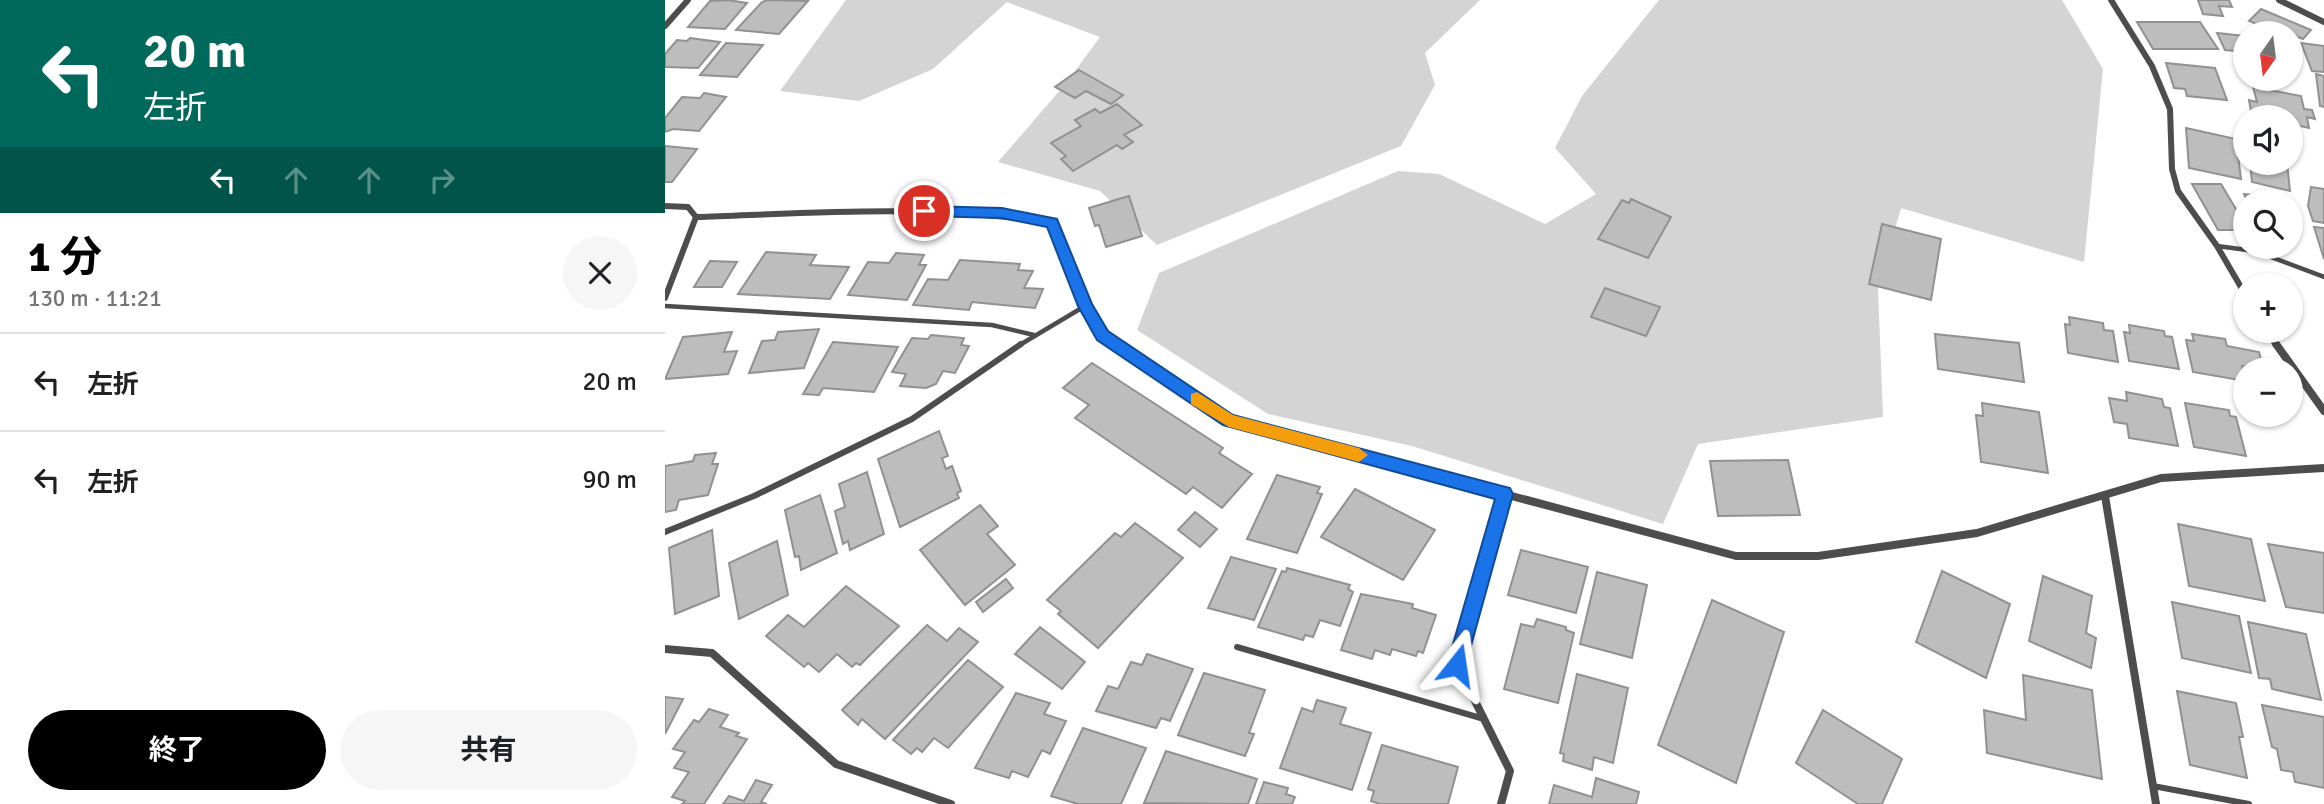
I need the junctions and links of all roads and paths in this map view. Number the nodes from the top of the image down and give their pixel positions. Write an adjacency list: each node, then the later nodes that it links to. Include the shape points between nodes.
1 (688, 0): 5 (street)
2 (2111, 0): 8 (street, via 2152,66 2170,109 2172,169 2178,191)
3 (2279, 0): 4 (street)
4 (2324, 22)
5 (665, 26)
6 (665, 206): 7 (street, via 688,207)
7 (696, 217): 11 (street); 13 (street, via 949,211 1002,213 1052,223)
8 (2217, 246): 9 (street); 10 (lane, via 2255,251)
9 (2233, 273)
10 (2324, 277)
11 (665, 298)
12 (665, 306): 14 (lane, via 992,325)
13 (1085, 306): 14 (lane); 18 (street, via 1103,336 1229,420)
14 (1034, 335): 20 (lane, via 912,419 754,496)
15 (2275, 343): 16 (street)
16 (2324, 411)
17 (2324, 468): 19 (street, via 2161,478)
18 (1504, 494): 19 (street, via 1736,556 1804,556 1977,533); 23 (street, via 1457,665)
19 (2105, 496): 24 (street)
20 (665, 532)
21 (1237, 647): 23 (lane)
22 (665, 649): 25 (street, via 712,653 836,764)
23 (1484, 719): 26 (street, via 1510,771)
24 (2153, 786): 27 (street); 28 (lane)
25 (951, 804)
26 (1501, 804)
27 (2156, 804)
28 (2249, 804)

